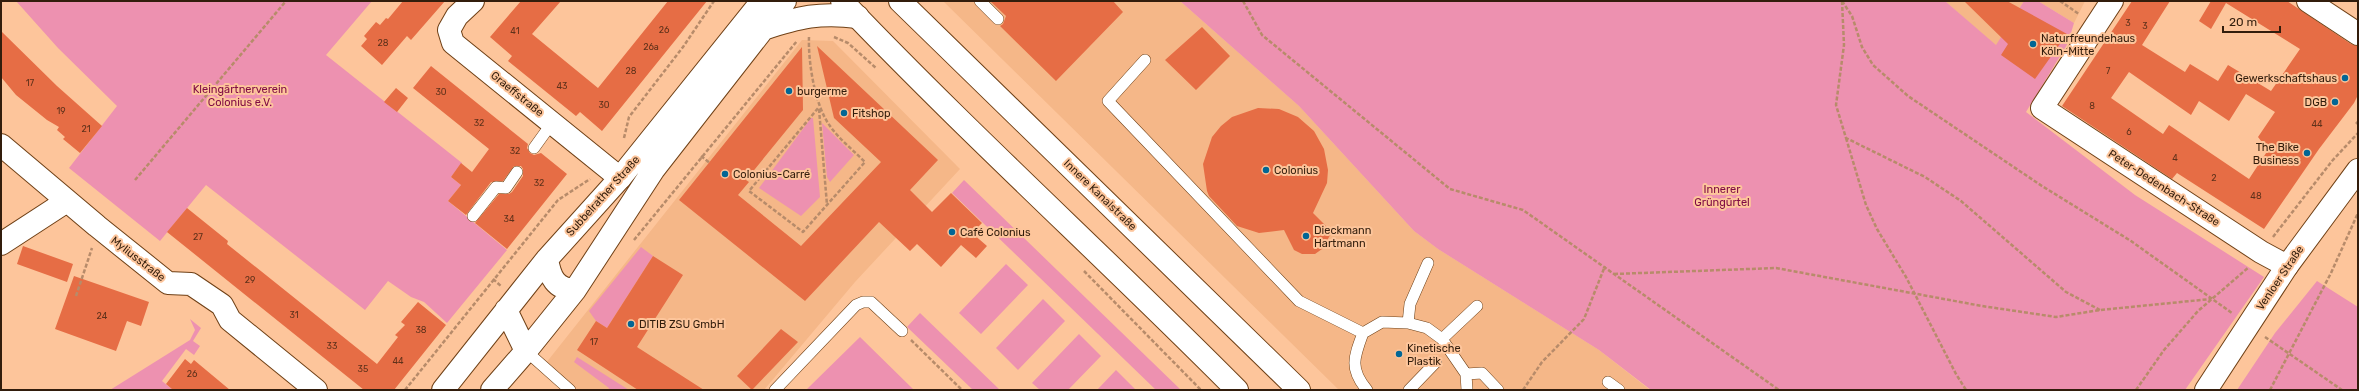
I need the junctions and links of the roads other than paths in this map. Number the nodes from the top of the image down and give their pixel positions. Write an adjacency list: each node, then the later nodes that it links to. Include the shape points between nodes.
1 (473, 1): 13 (main road, Graeffstraße, via 457,16 449,30 453,43)
2 (785, 1): 8 (main road, Subbelrather Straße)
3 (842, 1): 9 (main road)
4 (900, 1): 42 (main road, Innere Kanalstraße)
5 (980, 1): 10 (lane)
6 (2112, 1): 24 (main road, Peter-Dedenbach-Straße, via 2042,108)
7 (2308, 1): 11 (main road)
8 (758, 11): 9 (main road); 18 (main road, Subbelrather Straße); 25 (main road, Subbelrather Straße)
9 (858, 17): 41 (main road, via 990,151 1155,307)
10 (998, 19)
11 (2358, 34)
12 (1145, 60): 30 (lane, via 1108,101 1299,301)
13 (552, 123): 15 (lane); 18 (main road, Graeffstraße)
14 (1, 145): 19 (main road, Myliusstraße)
15 (534, 148)
16 (2358, 170): 24 (main road, Venloer Straße)
17 (517, 172): 20 (lane, via 506,188 496,187)
18 (614, 172): 22 (main road, Subbelrather Straße)
19 (68, 201): 21 (main road); 36 (main road, Myliusstraße, via 168,283 191,284 222,305 230,320)
20 (474, 216)
21 (1, 244)
22 (547, 259): 25 (main road, via 549,273 554,282 561,287); 27 (main road, Subbelrather Straße)
23 (1428, 263): 28 (lane, via 1410,304)
24 (2286, 266): 49 (main road, Venloer Straße)
25 (575, 290): 32 (main road, Subbelrather Straße)
26 (1477, 306): 31 (lane)
27 (506, 310): 32 (main road); 37 (main road, Subbelrather Straße)
28 (1408, 323): 30 (lane, via 1382,322); 31 (lane, via 1427,328)
29 (902, 332): 40 (lane, via 871,302 856,305)
30 (1363, 333): 43 (lane, via 1353,364 1358,380)
31 (1442, 339): 34 (lane)
32 (526, 351): 38 (main road, Subbelrather Straße); 39 (lane)
33 (1436, 362): 44 (lane)
34 (1466, 374): 45 (lane); 46 (lane); 47 (lane, via 1482,373)
35 (1608, 382): 48 (lane)
36 (316, 390)
37 (443, 390)
38 (492, 390)
39 (570, 390)
40 (775, 390)
41 (1237, 390)
42 (1299, 390)
43 (1367, 390)
44 (1409, 390)
45 (1459, 390)
46 (1467, 390)
47 (1498, 390)
48 (1619, 390)
49 (2206, 390)

